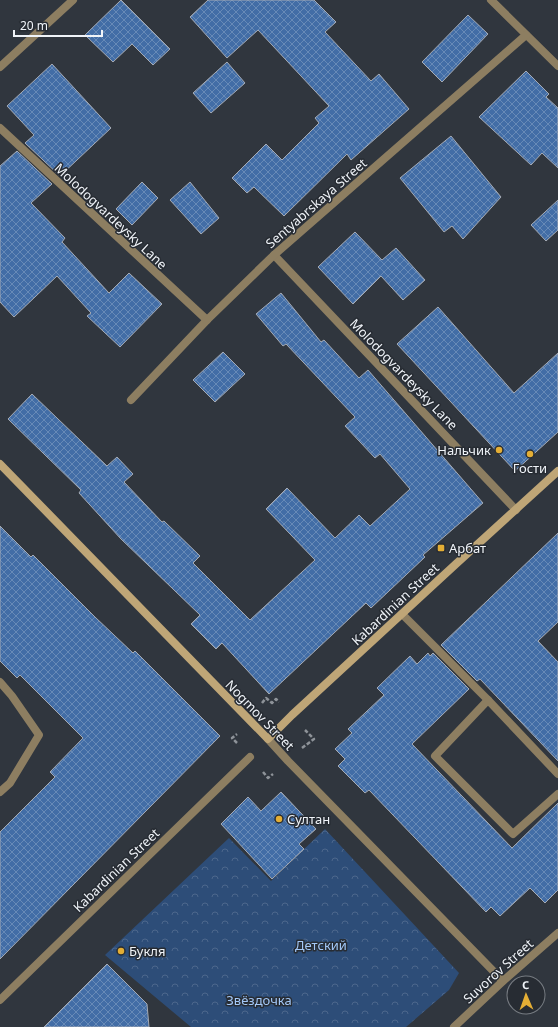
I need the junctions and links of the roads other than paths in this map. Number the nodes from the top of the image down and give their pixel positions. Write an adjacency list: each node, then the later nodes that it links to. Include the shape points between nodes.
1 (73, 0): 5 (street)
2 (491, 0): 3 (street)
3 (526, 35): 4 (street); 7 (street, Sentyabrskaya Street)
4 (558, 66)
5 (0, 68)
6 (0, 128): 8 (street, Molodogvardeysky Lane)
7 (274, 256): 8 (street, Sentyabrskaya Street); 12 (street, Molodogvardeysky Lane)
8 (207, 320): 9 (street, Sentyabrskaya Street)
9 (131, 400)
10 (0, 464): 16 (street, Nogmov Street)
11 (558, 471): 12 (street, Kabardinian Street)
12 (516, 510): 13 (street, Kabardinian Street)
13 (402, 614): 15 (street); 16 (street, Kabardinian Street)
14 (0, 682): 19 (street, via 39,735 10,783)
15 (488, 700): 18 (street); 20 (street, via 435,756 513,834)
16 (268, 739): 22 (street, Nogmov Street)
17 (250, 757): 23 (street, Kabardinian Street)
18 (558, 774)
19 (0, 792)
20 (558, 794)
21 (558, 933): 22 (street, Suvorov Street)
22 (503, 981): 24 (street, Suvorov Street)
23 (0, 1000)
24 (454, 1027)

